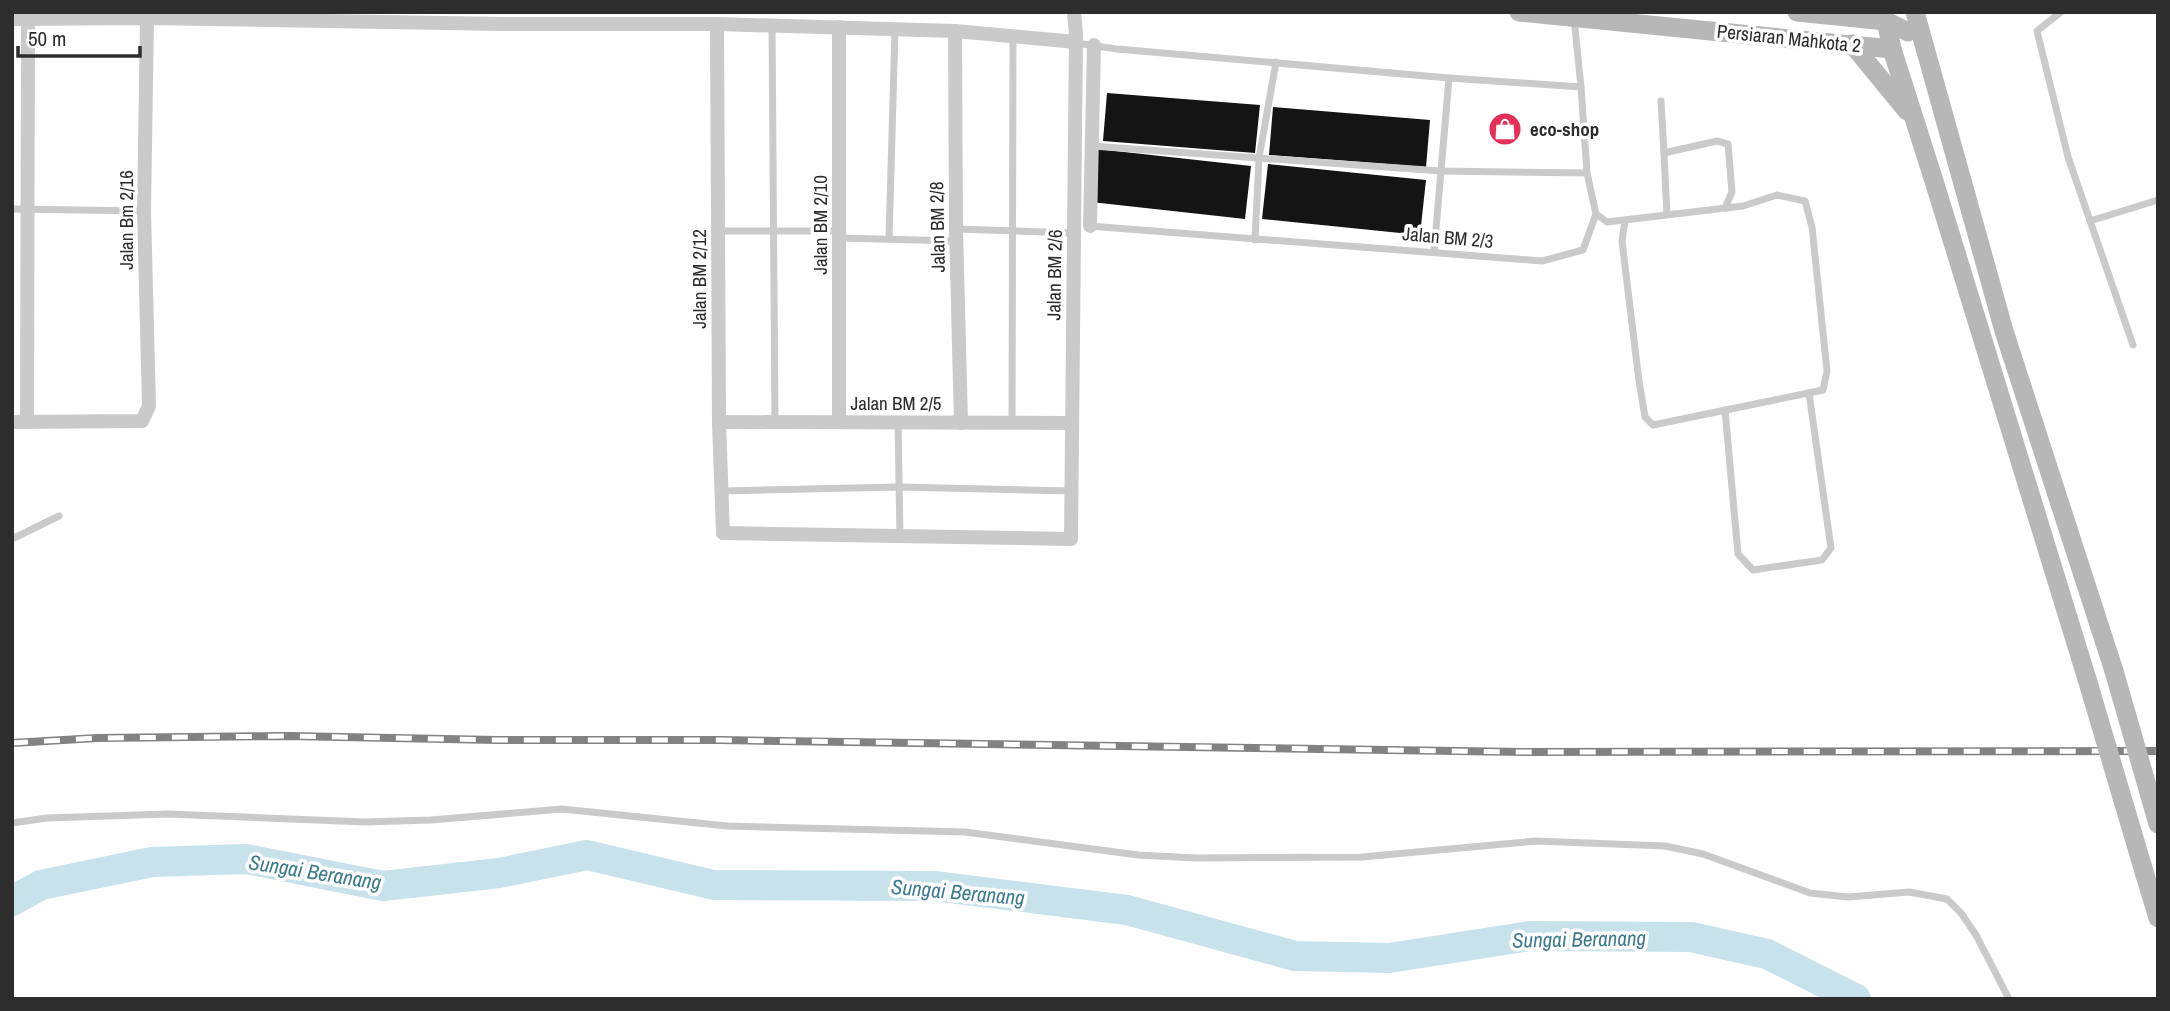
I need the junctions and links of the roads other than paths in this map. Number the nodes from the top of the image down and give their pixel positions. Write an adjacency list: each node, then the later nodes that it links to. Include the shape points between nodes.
1 (1074, 12): 18 (street, Jalan BM 2/6)
2 (1519, 12): 7 (main road, Persiaran Mahkota 2)
3 (1797, 12): 6 (main road, Persiaran Mahkota 2)
4 (1915, 12): 40 (main road)
5 (2061, 12): 39 (lane, via 2037,31 2068,157)
6 (1891, 15): 16 (main road); 21 (main road)
7 (1573, 17): 19 (main road, Persiaran Mahkota 2); 24 (lane)
8 (147, 18): 10 (street); 11 (street); 35 (street, Jalan Bm 2/16)
9 (12, 19): 10 (street)
10 (28, 19): 34 (street)
11 (717, 24): 12 (street); 43 (street, Jalan BM 2/12)
12 (772, 26): 13 (street); 44 (lane)
13 (838, 27): 14 (street); 46 (street, Jalan BM 2/10)
14 (895, 29): 15 (street); 48 (lane)
15 (955, 31): 17 (street); 47 (street, Jalan BM 2/8)
16 (1908, 32): 21 (main road); 40 (main road)
17 (1013, 37): 18 (street); 45 (lane)
18 (1076, 43): 20 (lane); 42 (street, Jalan BM 2/6)
19 (1852, 44): 21 (main road, Persiaran Mahkota 2); 26 (main road)
20 (1094, 46): 22 (lane); 27 (street)
21 (1892, 48): 26 (main road)
22 (1276, 62): 23 (lane); 29 (lane)
23 (1450, 78): 24 (lane); 30 (lane)
24 (1581, 87): 31 (lane)
25 (1661, 101): 28 (lane)
26 (1912, 117): 70 (main road, bridge)
27 (1092, 146): 29 (lane); 41 (street)
28 (1664, 153): 33 (lane, via 1717,141 1728,144 1732,192); 37 (lane)
29 (1259, 158): 30 (lane); 49 (lane)
30 (1441, 171): 31 (lane); 50 (lane)
31 (1587, 173): 36 (lane)
32 (2158, 200): 39 (lane)
33 (1725, 208): 37 (lane); 52 (lane, via 1777,195 1805,201 1812,227 1827,371 1823,390)
34 (20, 209): 35 (lane); 54 (street)
35 (144, 211): 54 (street, Jalan Bm 2/16, via 149,406 142,421)
36 (1596, 214): 38 (lane, via 1607,222); 50 (lane, Jalan BM 2/3, via 1583,250 1542,261)
37 (1667, 215): 38 (lane)
38 (1625, 220): 53 (lane, via 1622,241 1645,417 1653,425)
39 (2090, 220): 51 (lane)
40 (1974, 223): 69 (main road, bridge)
41 (1090, 226): 42 (lane, Jalan BM 2/3); 49 (lane, Jalan BM 2/3)
42 (1073, 229): 45 (lane, Jalan BM 2/3); 61 (street, Jalan BM 2/6)
43 (719, 231): 44 (lane, Jalan BM 2/3); 55 (street, Jalan BM 2/12)
44 (773, 231): 46 (lane, Jalan BM 2/3); 56 (lane)
45 (1013, 231): 47 (lane, Jalan BM 2/3); 60 (lane)
46 (839, 235): 48 (lane, Jalan BM 2/3); 57 (street, Jalan BM 2/10)
47 (956, 235): 48 (lane, Jalan BM 2/3); 59 (street, Jalan BM 2/8)
48 (889, 239)
49 (1255, 240): 50 (lane, Jalan BM 2/3)
50 (1434, 252)
51 (2133, 345)
52 (1809, 393): 53 (lane); 53 (lane, via 1831,548 1822,560 1754,570 1738,554)
53 (1724, 410)
54 (19, 422)
55 (719, 422): 56 (street, Jalan BM 2/5); 63 (street, Jalan BM 2/12)
56 (775, 422): 57 (street, Jalan BM 2/5)
57 (839, 422): 58 (street, Jalan BM 2/5)
58 (898, 422): 59 (street, Jalan BM 2/5); 62 (lane)
59 (961, 423): 60 (street, Jalan BM 2/5)
60 (1012, 423): 61 (street, Jalan BM 2/5)
61 (1072, 423): 64 (street, Jalan BM 2/6)
62 (899, 487): 63 (lane); 64 (lane); 66 (lane)
63 (722, 491): 66 (street, Jalan BM 2/12, via 723,533)
64 (1071, 491): 66 (street, Jalan BM 2/6, via 1071,539)
65 (59, 516): 67 (lane)
66 (900, 536)
67 (12, 539)
68 (12, 823): 71 (lane, via 168,814 379,822 562,809 727,826 965,832 1196,858 1362,857 1536,841 1665,846 1703,854 1810,893 1848,897 1909,892 1947,899 1976,935)
69 (2158, 824)
70 (2158, 918)
71 (2009, 999)

